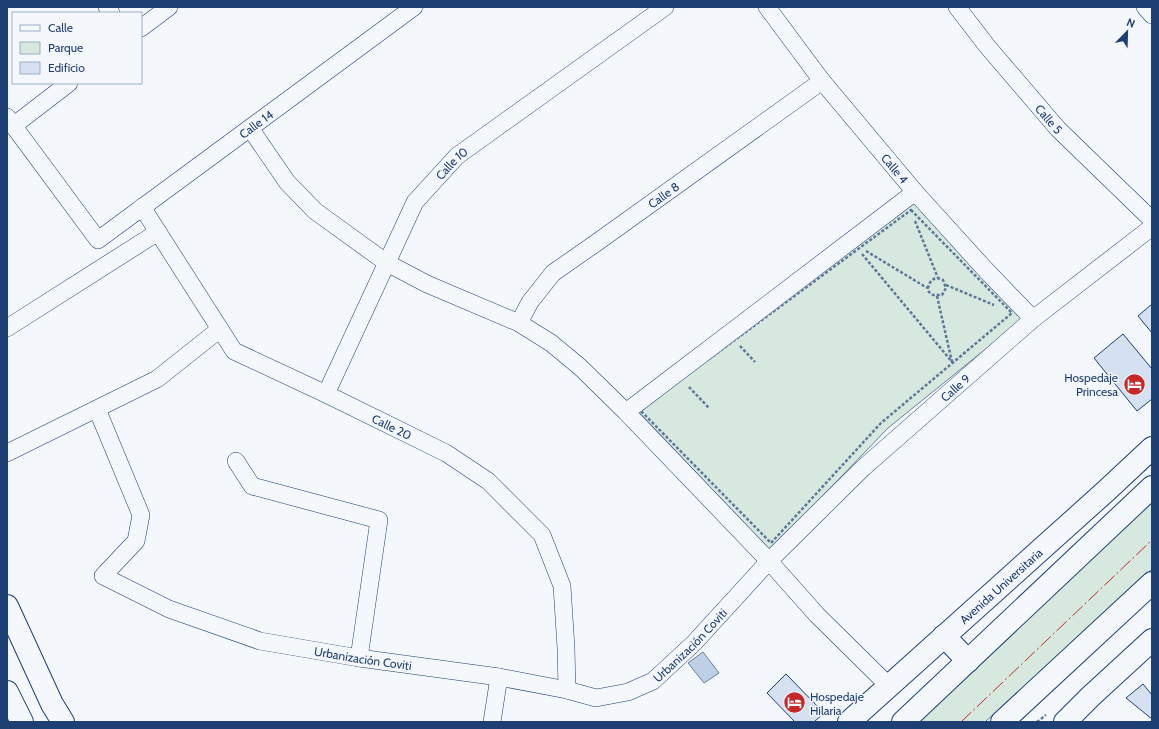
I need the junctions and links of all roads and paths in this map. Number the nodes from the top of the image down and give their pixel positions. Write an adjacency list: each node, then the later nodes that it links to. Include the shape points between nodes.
1 (169, 7): 8 (street)
2 (414, 7): 12 (street, Calle 14)
3 (665, 7): 20 (street, Calle 10, via 457,156 415,202)
4 (767, 7): 9 (street, Calle 4)
5 (957, 7): 16 (street, Calle 5, via 1058,129)
6 (1145, 7): 7 (street)
7 (1152, 15)
8 (142, 27)
9 (822, 81): 13 (street, Calle 4); 29 (street, Calle 8, via 553,273 530,302)
10 (67, 84): 11 (street)
11 (10, 122): 14 (street, Calle 14, via 98,240)
12 (250, 128): 14 (street, Calle 14); 20 (street, via 287,182 315,211)
13 (914, 192): 28 (street, Calle 4, via 982,268); 39 (street)
14 (142, 207): 18 (street, Calle 20)
15 (911, 210): 19 (path); 21 (path); 27 (path)
16 (1152, 220)
17 (1152, 227): 28 (street, Calle 9)
18 (158, 232): 30 (street); 31 (street, Calle 20)
19 (859, 248): 23 (path); 32 (path); 34 (path)
20 (387, 263): 29 (street, via 427,284); 36 (street, Calle 10)
21 (938, 278): 22 (path, via 944,280); 23 (path, via 929,282)
22 (946, 285): 24 (path, via 945,292); 25 (path)
23 (928, 288): 24 (path)
24 (937, 296): 34 (path)
25 (998, 307)
26 (1005, 310): 27 (path)
27 (1012, 313): 34 (path)
28 (1033, 319): 44 (street, Calle 9, via 863,468)
29 (519, 323): 39 (street, via 551,343 580,367)
30 (7, 328)
31 (220, 329): 36 (street, Calle 20, via 234,351); 38 (street, via 156,379)
32 (734, 340): 33 (path); 35 (path)
33 (755, 362)
34 (953, 363): 35 (path, via 881,423 771,543 640,410)
35 (682, 379): 37 (path)
36 (326, 394): 53 (street, Calle 20, via 446,453 488,481 542,535 562,586)
37 (709, 408)
38 (97, 409): 41 (street); 49 (street, Urbanización Coviti, via 141,515 136,541 103,576 169,609 260,641)
39 (626, 412): 44 (street)
40 (1152, 448): 47 (street, Avenida Universitaria)
41 (7, 453)
42 (236, 461): 49 (street, via 252,486 379,520)
43 (1152, 487): 50 (street)
44 (769, 561): 52 (street, via 817,615); 53 (street, Urbanización Coviti, via 694,643 653,681 628,692 596,698)
45 (1152, 583): 60 (street)
46 (7, 606): 56 (street, via 52,704)
47 (944, 636): 50 (street); 52 (street, Avenida Universitaria)
48 (1152, 640): 61 (street)
49 (359, 658): 51 (street, Urbanización Coviti)
50 (968, 661): 59 (street)
51 (499, 677): 53 (street, Urbanización Coviti); 57 (street)
52 (889, 686): 58 (street, Avenida Universitaria)
53 (567, 690)
54 (7, 692): 55 (street)
55 (22, 722)
56 (63, 722)
57 (492, 722)
58 (849, 722)
59 (903, 722)
60 (1002, 722)
61 (1065, 722)

